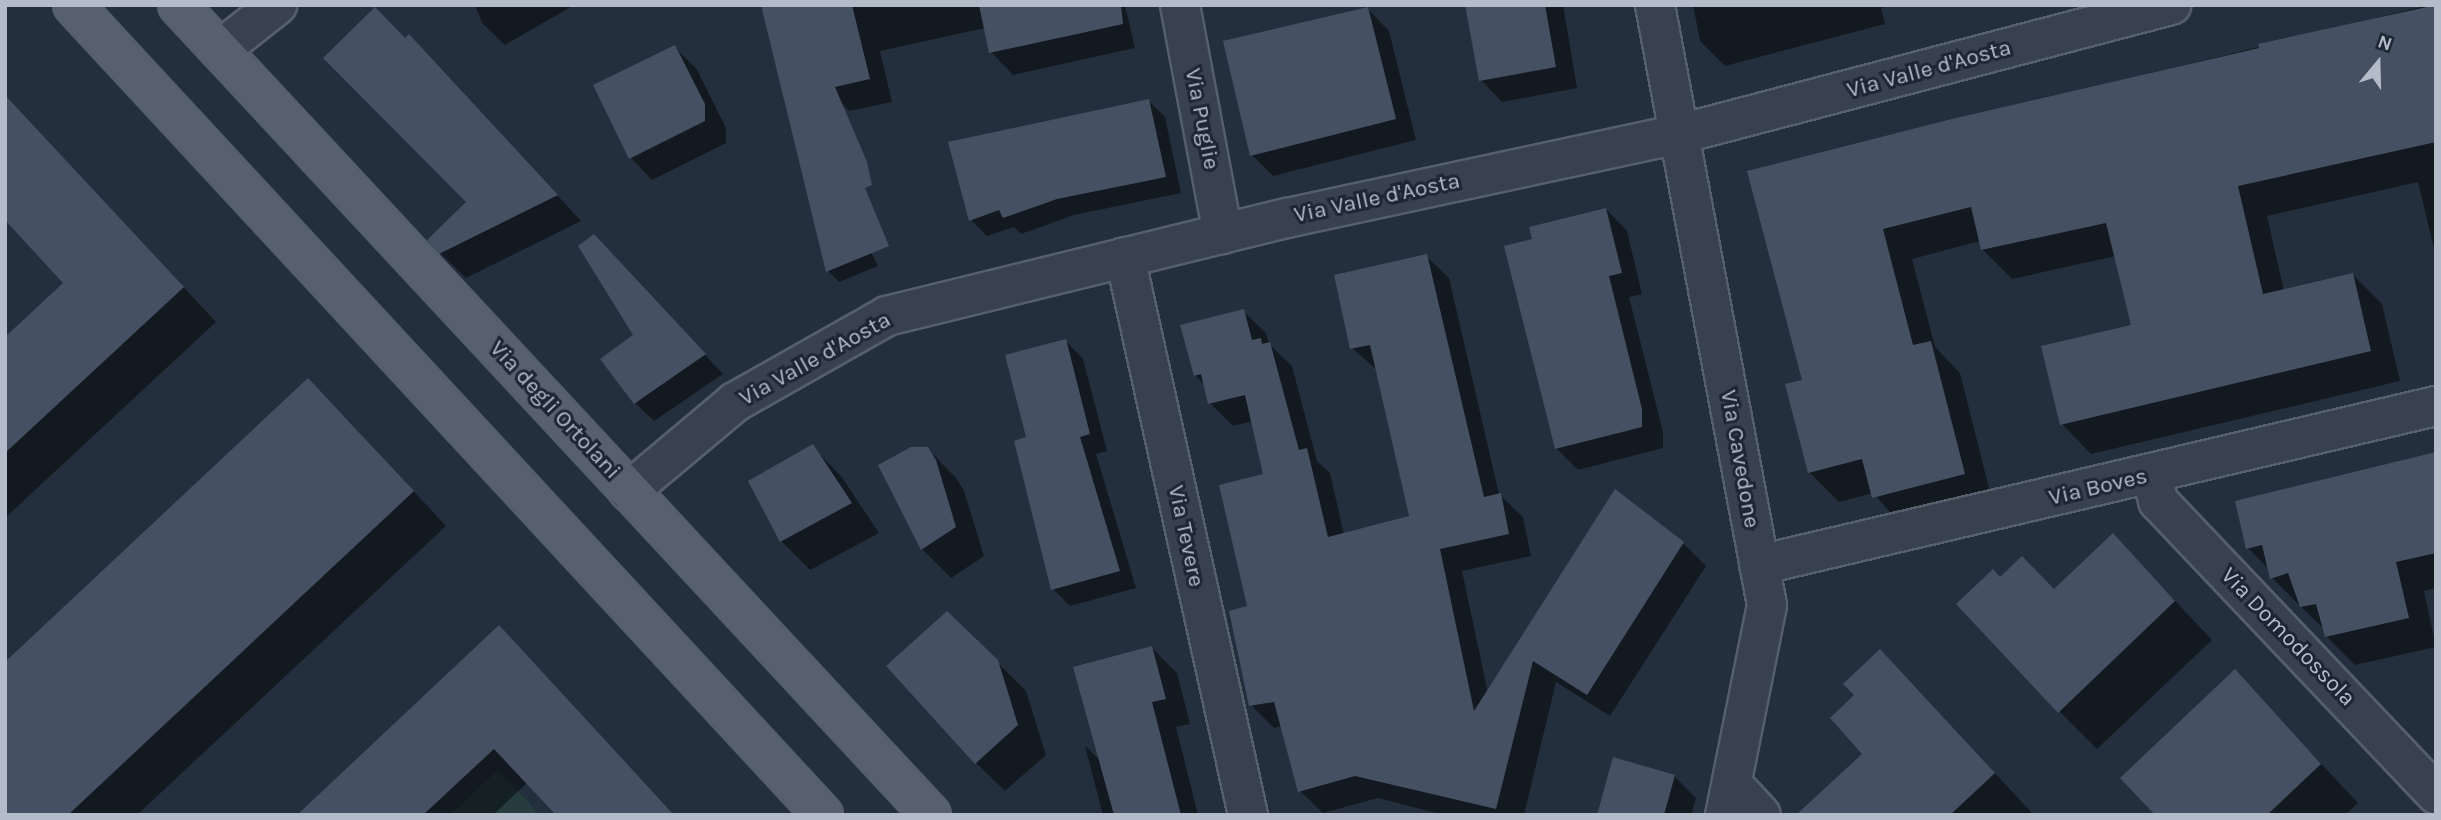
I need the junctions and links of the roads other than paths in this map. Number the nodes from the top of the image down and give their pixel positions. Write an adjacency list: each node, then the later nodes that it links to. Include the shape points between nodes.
1 (73, 5): 17 (main road)
2 (178, 5): 7 (main road, Via degli Ortolani)
3 (277, 5): 7 (street)
4 (1181, 5): 9 (street, Via Puglie)
5 (1655, 5): 8 (street, Via Cavedone)
6 (2171, 5): 8 (street, Via Valle d'Aosta)
7 (219, 50): 13 (main road, Via degli Ortolani)
8 (1680, 134): 9 (street, Via Valle d'Aosta); 14 (street, Via Cavedone)
9 (1223, 234): 10 (street, Via Valle d'Aosta)
10 (1125, 257): 13 (street, Via Valle d'Aosta, via 887,316 735,402); 19 (street, Via Tevere)
11 (2436, 405): 12 (street, Via Boves)
12 (2152, 475): 14 (street, Via Boves); 15 (street, Via Domodossola, via 2158,501)
13 (629, 491): 18 (main road, Via degli Ortolani)
14 (1759, 565): 16 (street, Via Cavedone, via 1767,605)
15 (2436, 794)
16 (1729, 799): 20 (street, Via Cavedone)
17 (823, 815)
18 (931, 815)
19 (1248, 815)
20 (1761, 815)

